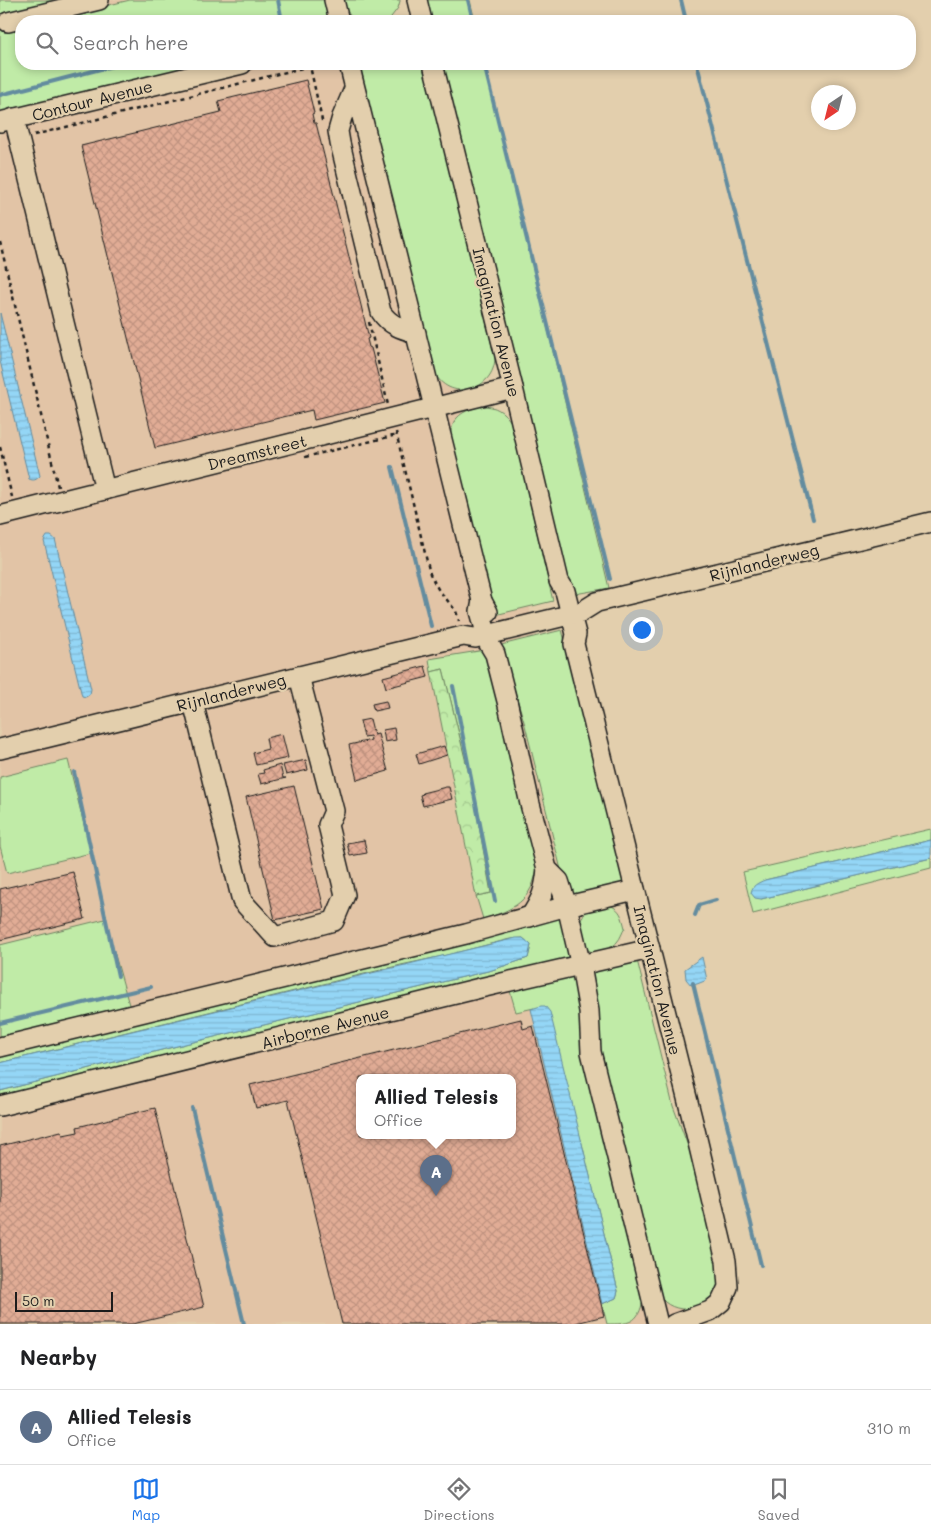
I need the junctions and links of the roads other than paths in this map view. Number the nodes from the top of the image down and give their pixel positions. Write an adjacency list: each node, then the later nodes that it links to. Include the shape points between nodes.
1 (99, 0): 4 (street)
2 (334, 0): 5 (street)
3 (417, 0): 6 (street)
4 (37, 15)
5 (338, 15)
6 (421, 15)
7 (15, 20): 8 (street)
8 (8, 22)
9 (217, 70): 13 (street, Contour Avenue)
10 (350, 70): 12 (street)
11 (434, 70): 15 (street, Imagination Avenue)
12 (354, 89): 14 (street); 14 (street, via 338,131 381,312 391,324)
13 (7, 120): 17 (street, via 20,138)
14 (416, 333): 16 (street)
15 (513, 388): 16 (street, Dreamstreet); 20 (street, Imagination Avenue, via 559,581 565,591)
16 (434, 407): 17 (street, Dreamstreet); 21 (street, via 482,601 488,610)
17 (104, 490): 18 (street, Dreamstreet)
18 (8, 514)
19 (931, 522): 20 (street, Rijnlanderweg, via 597,602 578,601)
20 (565, 610): 21 (street, Rijnlanderweg); 26 (street, Imagination Avenue, via 567,636 574,644)
21 (489, 629): 22 (street, Rijnlanderweg, via 472,627 463,636); 25 (street, via 496,643 495,654)
22 (299, 676): 23 (street, Rijnlanderweg); 23 (street, via 334,811 328,826 345,895 334,921 275,937 242,902)
23 (193, 702): 24 (street, Rijnlanderweg)
24 (0, 749)
25 (547, 869): 27 (street, via 559,881); 28 (street, via 545,887)
26 (635, 890): 27 (street); 29 (street, Imagination Avenue)
27 (567, 906): 28 (street); 30 (street)
28 (530, 917): 31 (street)
29 (650, 950): 30 (street, Airborne Avenue); 34 (street, Imagination Avenue, via 726,1261 728,1287 721,1302 710,1311)
30 (581, 966): 32 (street, Airborne Avenue); 33 (street, via 589,1011 591,1052)
31 (0, 1047)
32 (0, 1106)
33 (658, 1324)
34 (674, 1324)

